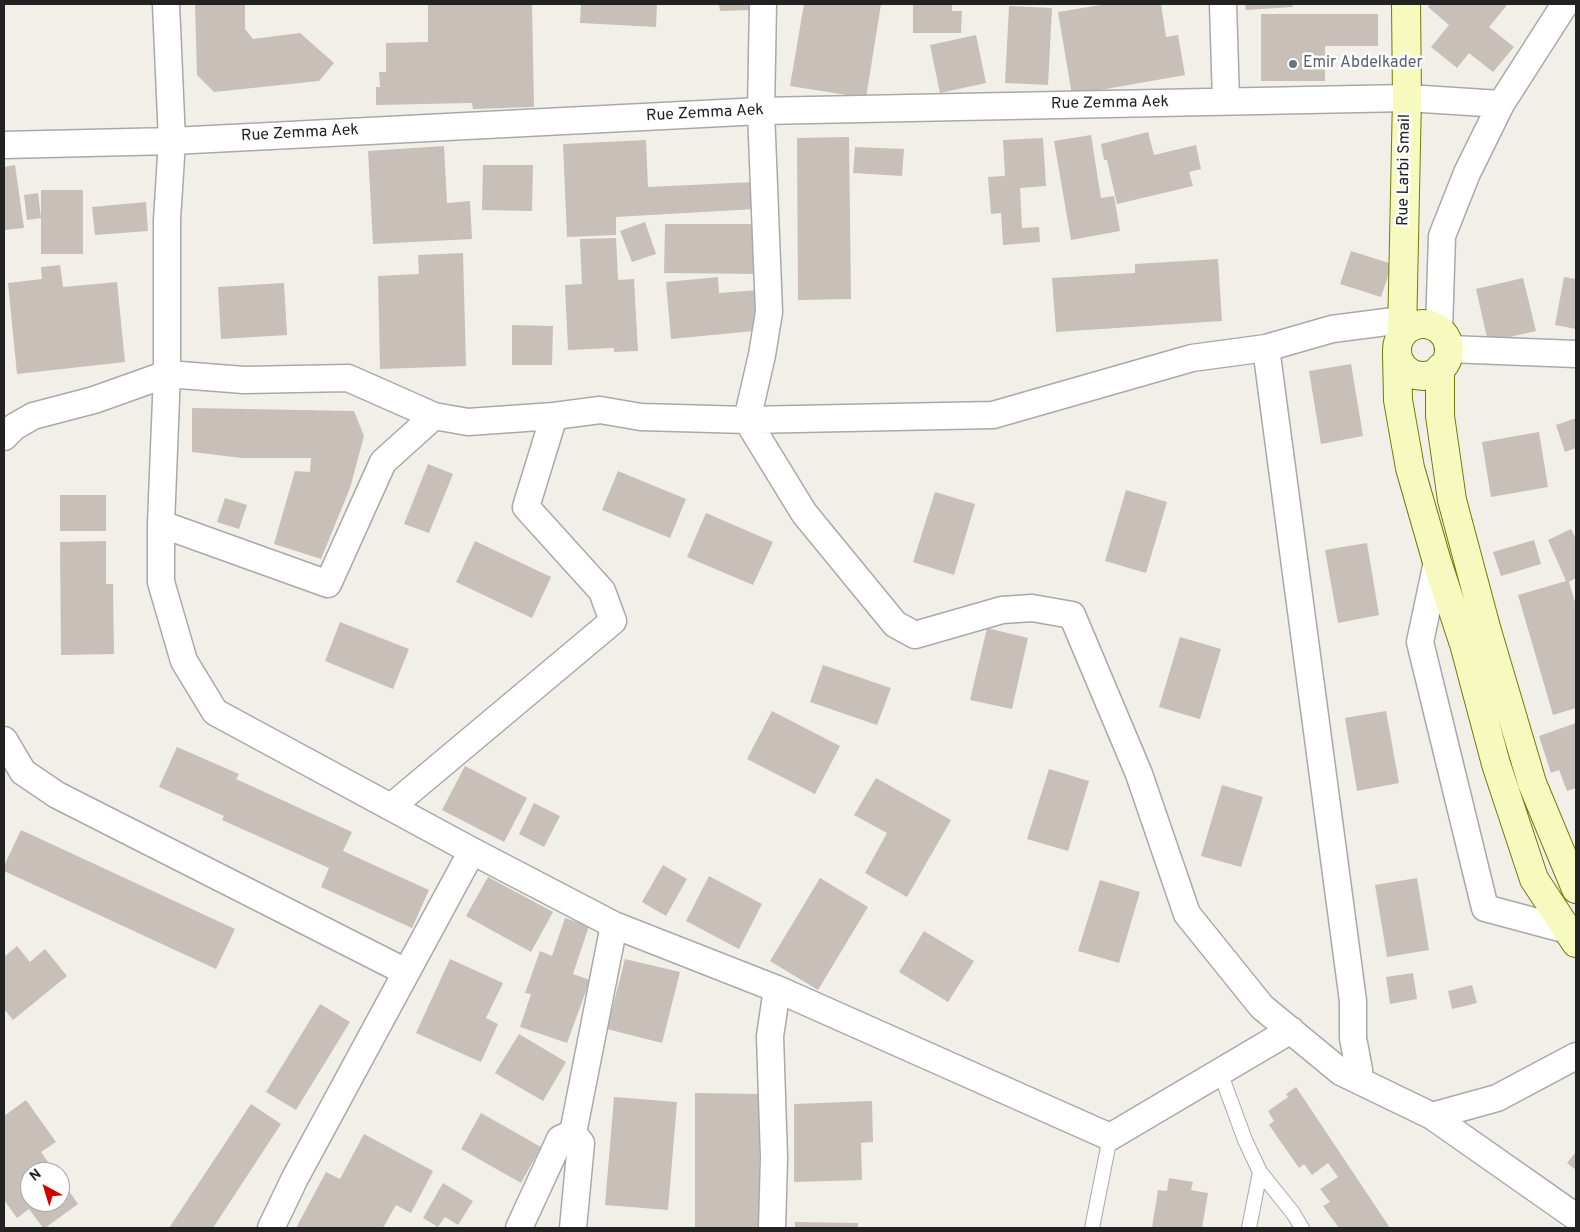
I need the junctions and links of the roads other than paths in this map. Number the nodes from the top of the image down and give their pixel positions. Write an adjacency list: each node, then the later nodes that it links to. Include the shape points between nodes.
1 (166, 4): 10 (street)
2 (763, 4): 9 (street)
3 (1223, 4): 7 (street)
4 (1406, 4): 6 (main road, Rue Larbi Smail)
5 (1565, 4): 8 (street)
6 (1407, 98): 7 (street, Rue Zemma Aek); 8 (street, Rue Zemma Aek); 12 (main road, Rue Larbi Smail)
7 (1226, 101): 9 (street, Rue Zemma Aek)
8 (1501, 104): 14 (street, via 1467,173 1442,236)
9 (761, 111): 10 (street, Rue Zemma Aek); 19 (street, via 769,312)
10 (172, 141): 11 (street, Rue Zemma Aek); 16 (street, via 167,220)
11 (4, 145)
12 (1402, 334): 13 (street, via 1332,328); 14 (main road, via 1416,325 1425,325); 14 (main road, via 1403,367 1410,373 1419,376 1434,374); 22 (main road, Rue Larbi Smail, via 1398,400 1410,468)
13 (1266, 348): 19 (street, via 1192,358 993,415); 34 (street, via 1353,1000)
14 (1442, 349): 15 (street); 26 (main road, via 1440,416 1452,500 1532,783)
15 (1576, 354)
16 (167, 374): 17 (street, via 244,380 348,378); 20 (street, via 94,400 33,416); 21 (street)
17 (434, 416): 18 (street, via 468,422); 21 (street, via 384,462 328,584)
18 (554, 416): 19 (street, via 600,410 641,417); 24 (street, via 526,507 602,591 613,620)
19 (747, 420): 31 (street, via 804,512 895,624 915,635 1002,610 1032,608 1072,615 1139,774 1187,914 1262,1007)
20 (4, 436)
21 (161, 524): 24 (street, via 160,582 184,662 215,712)
22 (1437, 562): 28 (main road, Rue Larbi Smail, via 1464,644 1496,764 1534,879); 28 (street, via 1420,642 1485,908)
23 (4, 740): 29 (street, via 23,772 57,795)
24 (391, 807): 25 (street)
25 (472, 851): 27 (street); 29 (street)
26 (1576, 889)
27 (614, 925): 30 (street); 36 (street)
28 (1572, 937)
29 (406, 972): 40 (street)
30 (777, 990): 37 (street); 43 (street, via 770,1036 774,1158)
31 (1291, 1030): 33 (street); 34 (street, via 1341,1072)
32 (1576, 1056): 35 (street, via 1497,1098)
33 (1220, 1072): 37 (street); 38 (lane, via 1244,1140)
34 (1358, 1079): 35 (street)
35 (1432, 1116): 39 (street)
36 (573, 1133): 41 (street, via 560,1139); 42 (street, via 581,1143)
37 (1110, 1137): 44 (lane)
38 (1260, 1172): 45 (lane); 46 (lane)
39 (1574, 1220)
40 (271, 1228)
41 (518, 1228)
42 (573, 1228)
43 (772, 1228)
44 (1092, 1228)
45 (1249, 1228)
46 (1302, 1228)

